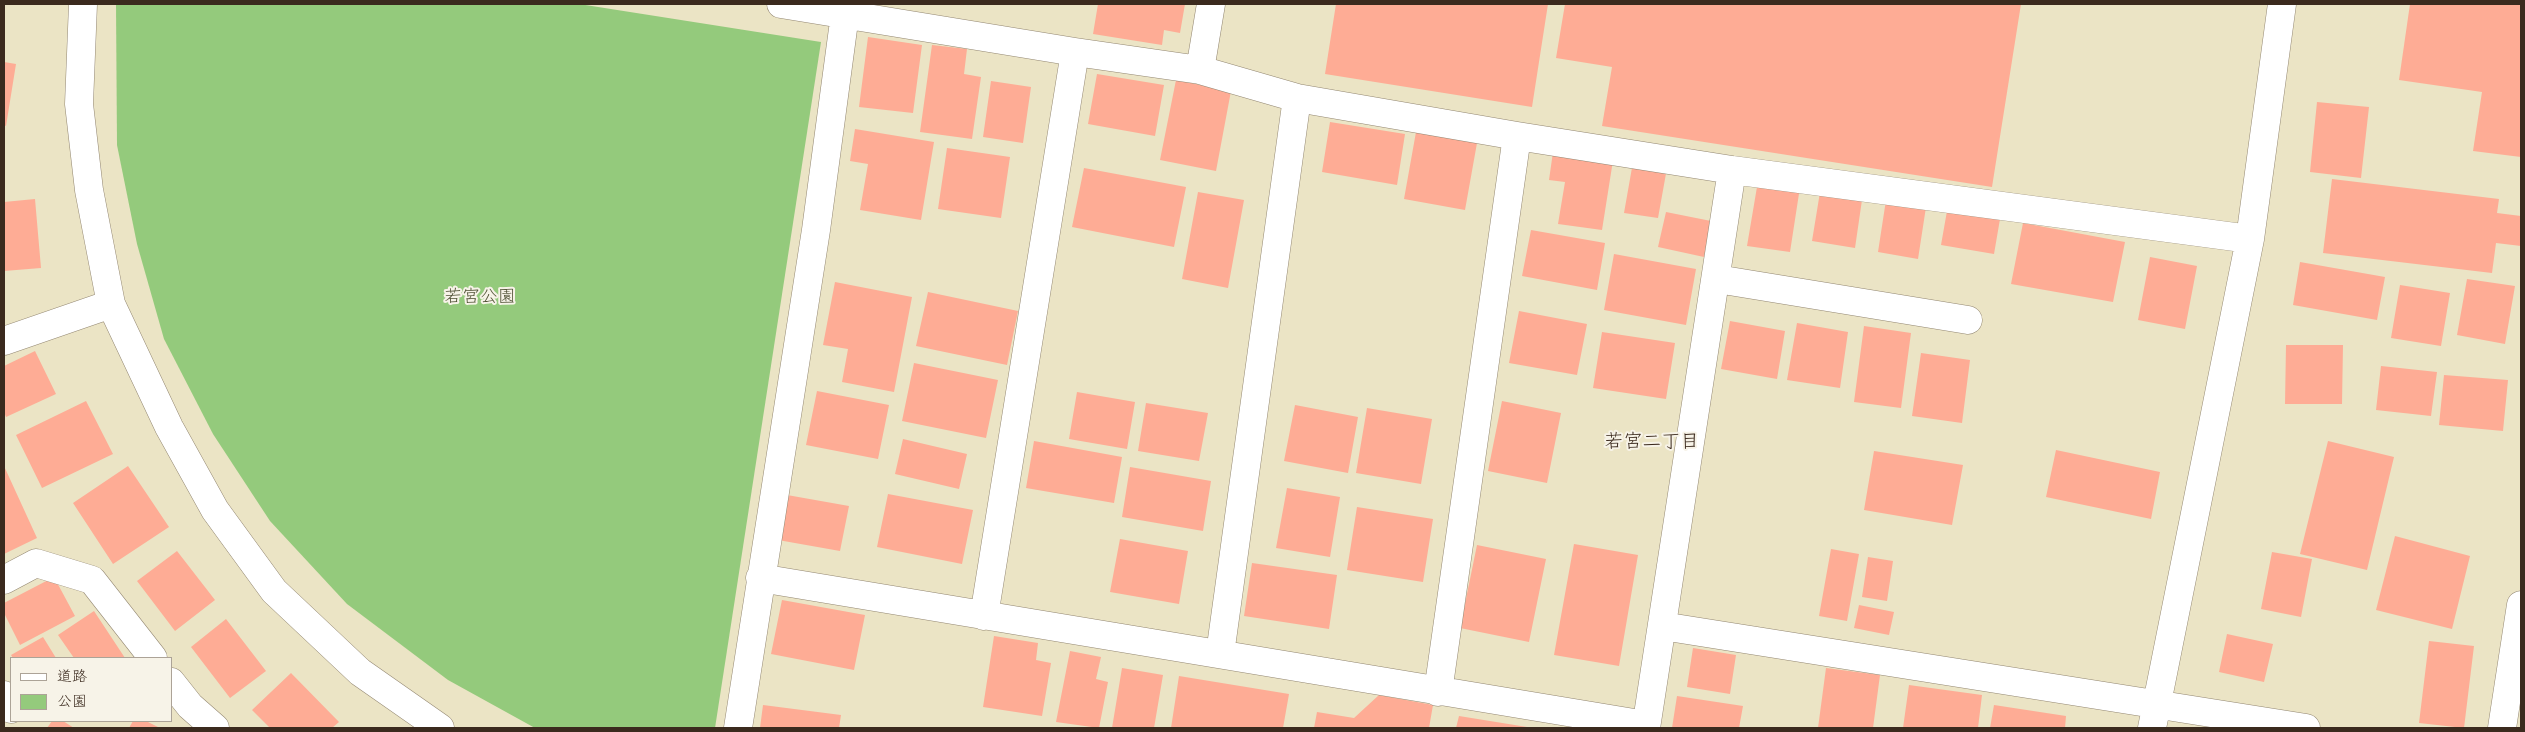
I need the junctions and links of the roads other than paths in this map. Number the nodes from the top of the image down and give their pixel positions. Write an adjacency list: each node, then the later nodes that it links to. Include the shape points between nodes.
1 (83, 4): 13 (street, via 79,104 89,190)
2 (781, 4): 5 (street)
3 (1211, 4): 7 (street)
4 (2282, 4): 11 (street)
5 (845, 14): 6 (street); 16 (street, via 816,230)
6 (1075, 52): 7 (street); 19 (street)
7 (1200, 70): 8 (street)
8 (1297, 98): 9 (street); 21 (street)
9 (1517, 136): 10 (street); 24 (street)
10 (1732, 170): 11 (street); 12 (street)
11 (2250, 239): 27 (street)
12 (1717, 279): 14 (street); 20 (street)
13 (111, 304): 15 (street); 30 (street, via 169,427 215,510 274,591 360,672)
14 (1968, 320)
15 (4, 341)
16 (760, 578): 19 (street); 31 (street)
17 (4, 580): 22 (street, via 36,563 92,580)
18 (2521, 605): 33 (street)
19 (984, 616): 21 (street)
20 (1662, 626): 27 (street); 28 (street)
21 (1220, 654): 24 (street)
22 (152, 657)
23 (172, 683): 29 (street, via 190,706)
24 (1438, 692): 28 (street)
25 (4, 695): 26 (street)
26 (10, 707)
27 (2155, 717): 32 (street)
28 (1646, 726)
29 (215, 728)
30 (440, 728)
31 (738, 728)
32 (2306, 728)
33 (2502, 728)

